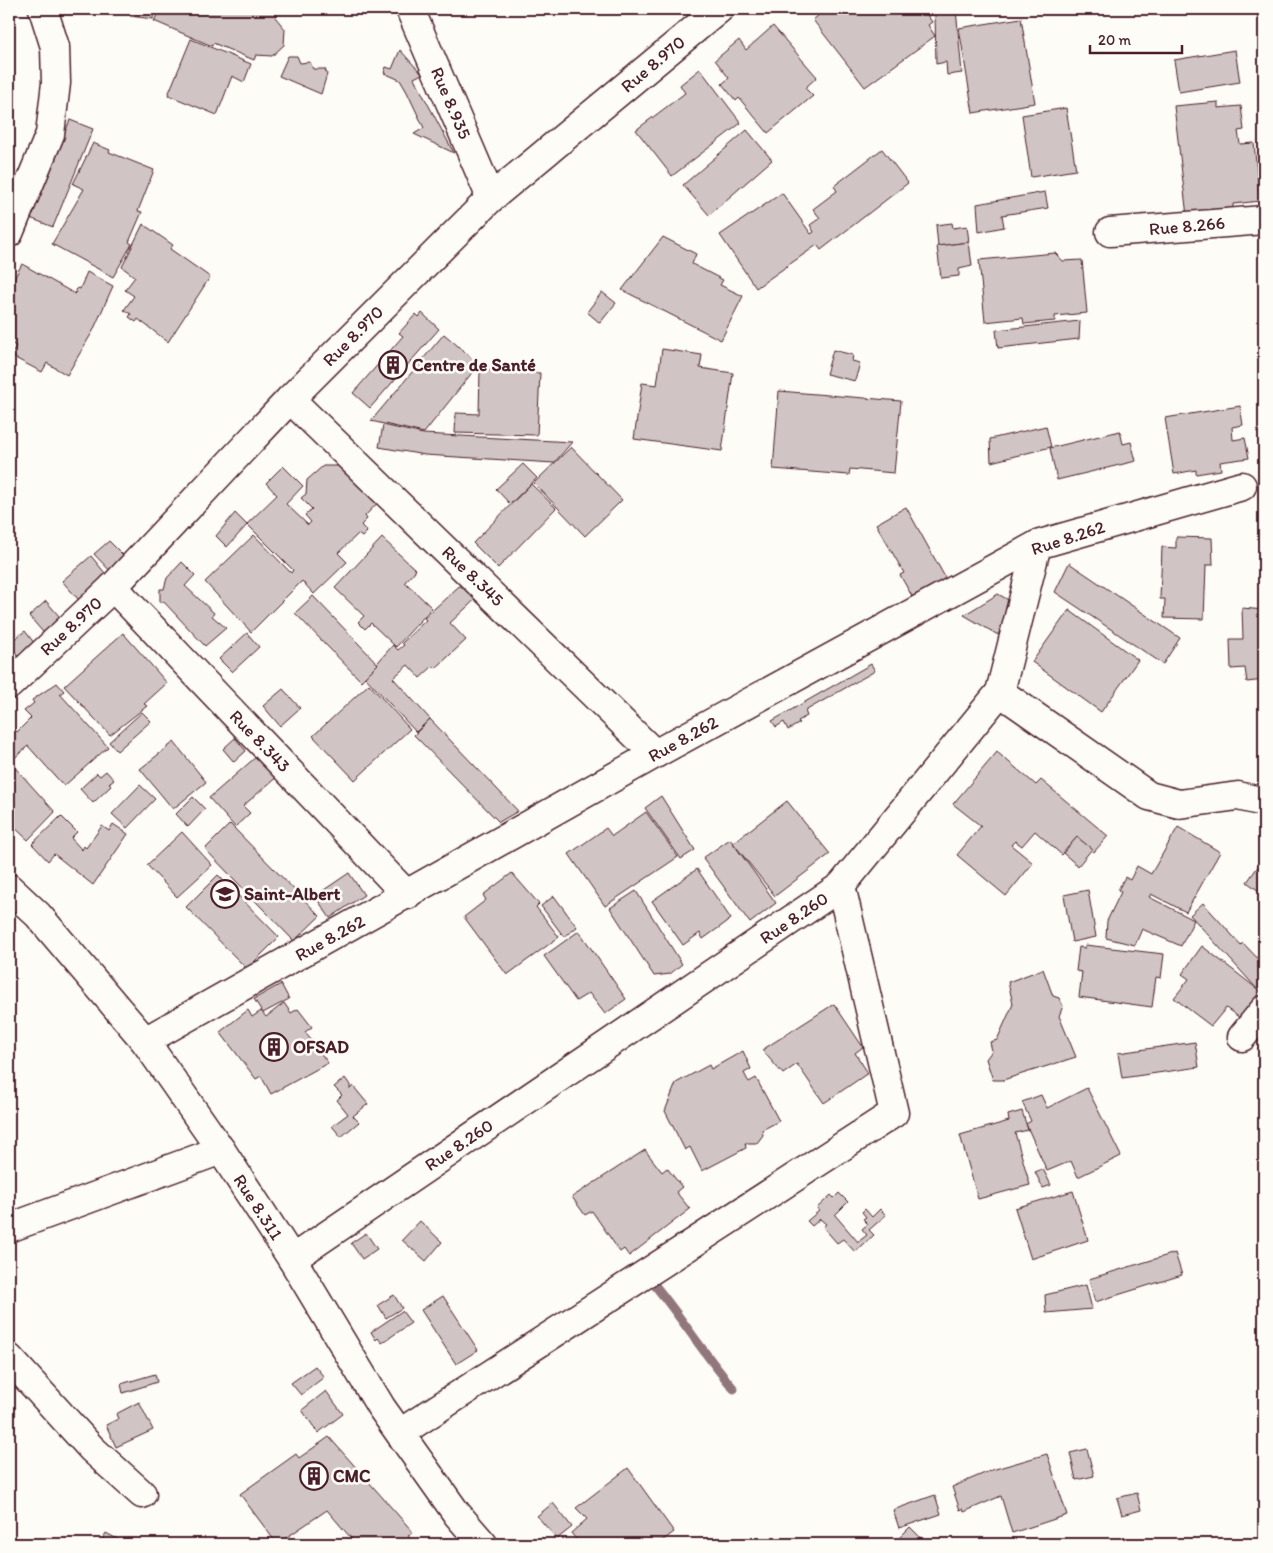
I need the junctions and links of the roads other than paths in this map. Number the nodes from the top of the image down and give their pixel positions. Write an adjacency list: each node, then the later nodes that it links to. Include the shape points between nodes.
1 (43, 9): 7 (street, via 55,47 56,83 50,134)
2 (410, 9): 4 (street, Rue 8.935)
3 (719, 9): 4 (street, Rue 8.970)
4 (491, 198): 8 (street, Rue 8.970)
5 (1264, 220): 6 (street, Rue 8.266)
6 (1110, 232)
7 (9, 233)
8 (290, 399): 11 (street, Rue 8.970); 14 (street, Rue 8.345)
9 (1242, 486): 10 (street, Rue 8.262)
10 (1038, 545): 13 (street); 14 (street, Rue 8.262)
11 (113, 587): 12 (street, Rue 8.970); 18 (street, Rue 8.343)
12 (9, 685)
13 (1000, 692): 15 (street, via 1149,796 1180,804 1238,796); 16 (street, Rue 8.260)
14 (655, 754): 18 (street, Rue 8.262)
15 (1264, 802)
16 (841, 886): 24 (street, Rue 8.260); 26 (street, via 894,1113)
17 (9, 888): 21 (street, Rue 8.311, via 38,915)
18 (407, 895): 21 (street, Rue 8.262)
19 (1264, 1010): 20 (street)
20 (1242, 1037)
21 (145, 1041): 22 (street, Rue 8.311)
22 (221, 1150): 23 (street); 24 (street, Rue 8.311)
23 (9, 1228)
24 (292, 1259): 26 (street, Rue 8.311)
25 (9, 1358): 27 (street, via 92,1449)
26 (400, 1433): 28 (street, Rue 8.311, via 457,1514)
27 (142, 1494)
28 (483, 1544)

